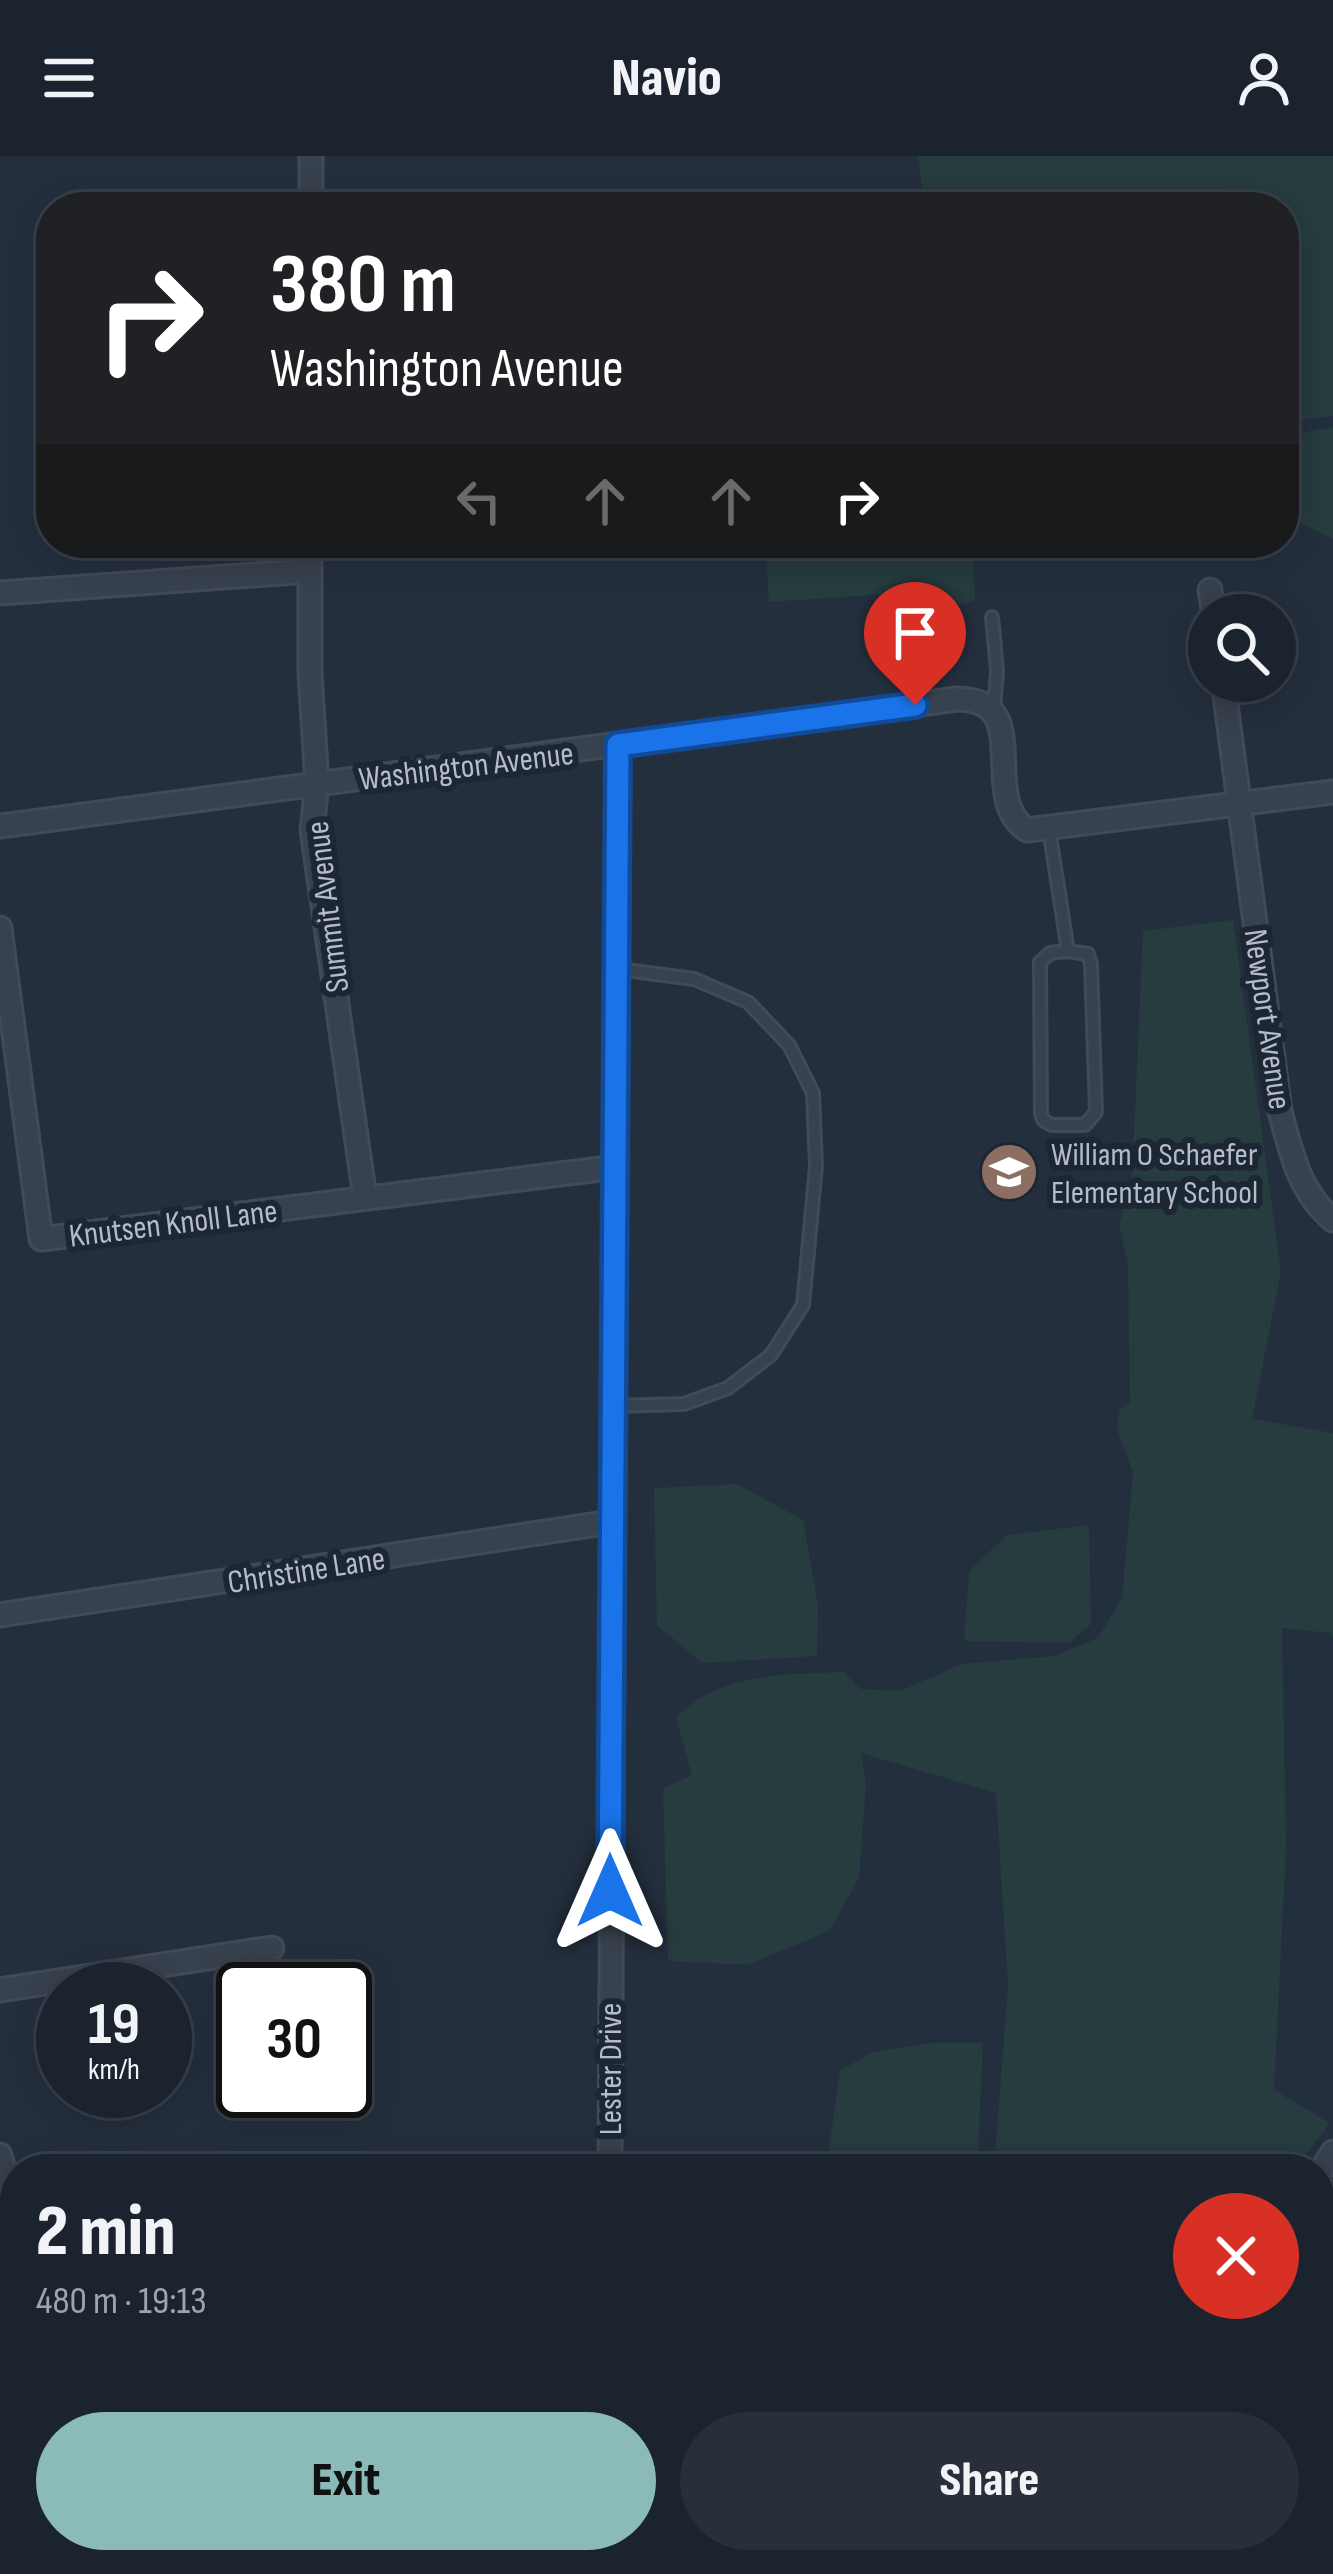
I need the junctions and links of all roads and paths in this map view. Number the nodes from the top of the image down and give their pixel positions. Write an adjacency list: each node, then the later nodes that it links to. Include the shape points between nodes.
1 (311, 156): 2 (street)
2 (311, 192)
3 (310, 558): 4 (street, Summit Avenue)
4 (310, 571): 6 (street); 12 (street, Summit Avenue)
5 (1210, 590): 7 (street)
6 (0, 592)
7 (1211, 594)
8 (992, 617): 10 (lane)
9 (1225, 702): 14 (street, Newport Avenue)
10 (994, 710): 11 (street, Washington Avenue, via 979,699 957,699); 16 (street, via 1014,821)
11 (618, 745): 12 (street, Washington Avenue); 19 (street, Lester Drive)
12 (316, 784): 15 (street, Washington Avenue); 21 (street, Summit Avenue, via 312,830)
13 (1333, 792): 14 (street)
14 (1239, 803): 16 (street); 22 (street, Newport Avenue, via 1280,1111 1296,1172)
15 (0, 826)
16 (1049, 830): 18 (lane)
17 (0, 928): 21 (street, Knutsen Knoll Lane, via 41,1239)
18 (1068, 952): 18 (lane, via 1088,954 1091,964 1096,1112 1085,1125 1052,1125 1040,1114 1040,962)
19 (617, 969): 20 (street, Lester Drive); 23 (lane, via 694,979 748,1002 790,1045 813,1093 816,1166 803,1305 771,1355 728,1388 684,1404)
20 (616, 1167): 21 (street, Knutsen Knoll Lane); 23 (street, Lester Drive)
21 (365, 1198)
22 (1333, 1220)
23 (613, 1406): 24 (street, Lester Drive)
24 (611, 1522): 25 (street, Christine Lane); 28 (street, Lester Drive)
25 (0, 1615)
26 (272, 1948): 27 (street)
27 (0, 1990)
28 (610, 2154)

